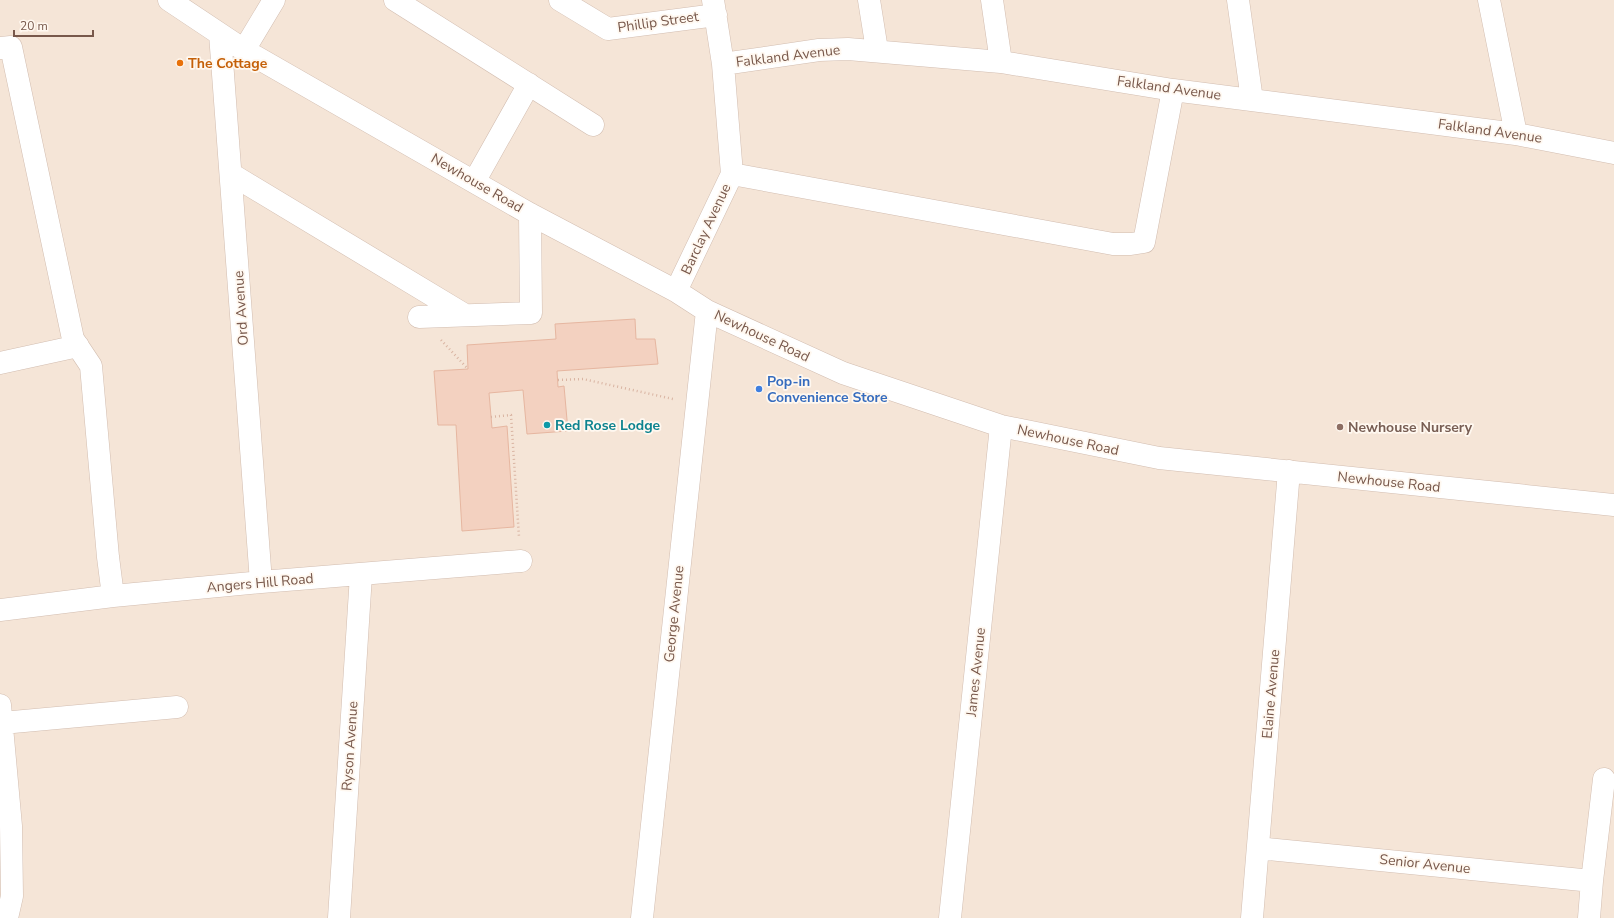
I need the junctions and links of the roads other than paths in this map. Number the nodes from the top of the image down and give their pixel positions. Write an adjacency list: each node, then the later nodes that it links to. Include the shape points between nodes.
1 (169, 0): 11 (street, Newhouse Road)
2 (274, 0): 13 (street)
3 (396, 0): 17 (street)
4 (560, 0): 10 (street, Phillip Street)
5 (869, 0): 14 (street)
6 (992, 0): 15 (street)
7 (1238, 0): 19 (street)
8 (1488, 0): 21 (street)
9 (714, 7): 10 (street, Phillip Street, via 608,29); 16 (street, Barclay Avenue)
10 (586, 8)
11 (220, 34): 13 (street, Newhouse Road); 23 (street, Ord Avenue)
12 (0, 48): 31 (street, via 11,47 73,339)
13 (244, 50): 25 (street, Newhouse Road)
14 (877, 50): 15 (street, Falkland Avenue); 16 (street, Falkland Avenue, via 819,50)
15 (1001, 62): 18 (street, Falkland Avenue)
16 (723, 64): 24 (street, Barclay Avenue)
17 (529, 84): 20 (street); 25 (street)
18 (1173, 90): 19 (street, Falkland Avenue); 24 (street, via 1144,242 1114,244)
19 (1252, 100): 21 (street, Falkland Avenue)
20 (593, 125)
21 (1516, 134): 22 (street, Falkland Avenue)
22 (1614, 153)
23 (231, 174): 29 (street); 38 (street, Ord Avenue)
24 (732, 174): 27 (street, Barclay Avenue)
25 (474, 182): 26 (street, Newhouse Road)
26 (530, 214): 27 (street, Newhouse Road); 29 (street, via 531,313)
27 (676, 291): 28 (street, Newhouse Road)
28 (707, 311): 33 (street, Newhouse Road, via 843,373); 48 (street, George Avenue)
29 (465, 315): 30 (street)
30 (419, 317)
31 (78, 346): 32 (street); 39 (street, via 92,366)
32 (0, 363)
33 (1001, 426): 34 (street, Newhouse Road, via 1159,458); 49 (street, James Avenue)
34 (1289, 471): 35 (street, Newhouse Road); 44 (street, Elaine Avenue)
35 (1614, 505)
36 (521, 561): 37 (street, Angers Hill Road)
37 (361, 575): 38 (street, Angers Hill Road); 47 (street, Ryson Avenue)
38 (261, 582): 39 (street, Angers Hill Road)
39 (113, 596): 40 (street, Angers Hill Road)
40 (0, 610)
41 (177, 707): 42 (street)
42 (1, 714): 46 (street, via 12,826 12,896)
43 (1604, 779): 45 (street)
44 (1258, 848): 45 (street, Senior Avenue); 50 (street, Elaine Avenue)
45 (1592, 881): 51 (street)
46 (7, 918)
47 (339, 918)
48 (642, 918)
49 (950, 918)
50 (1252, 918)
51 (1589, 918)

